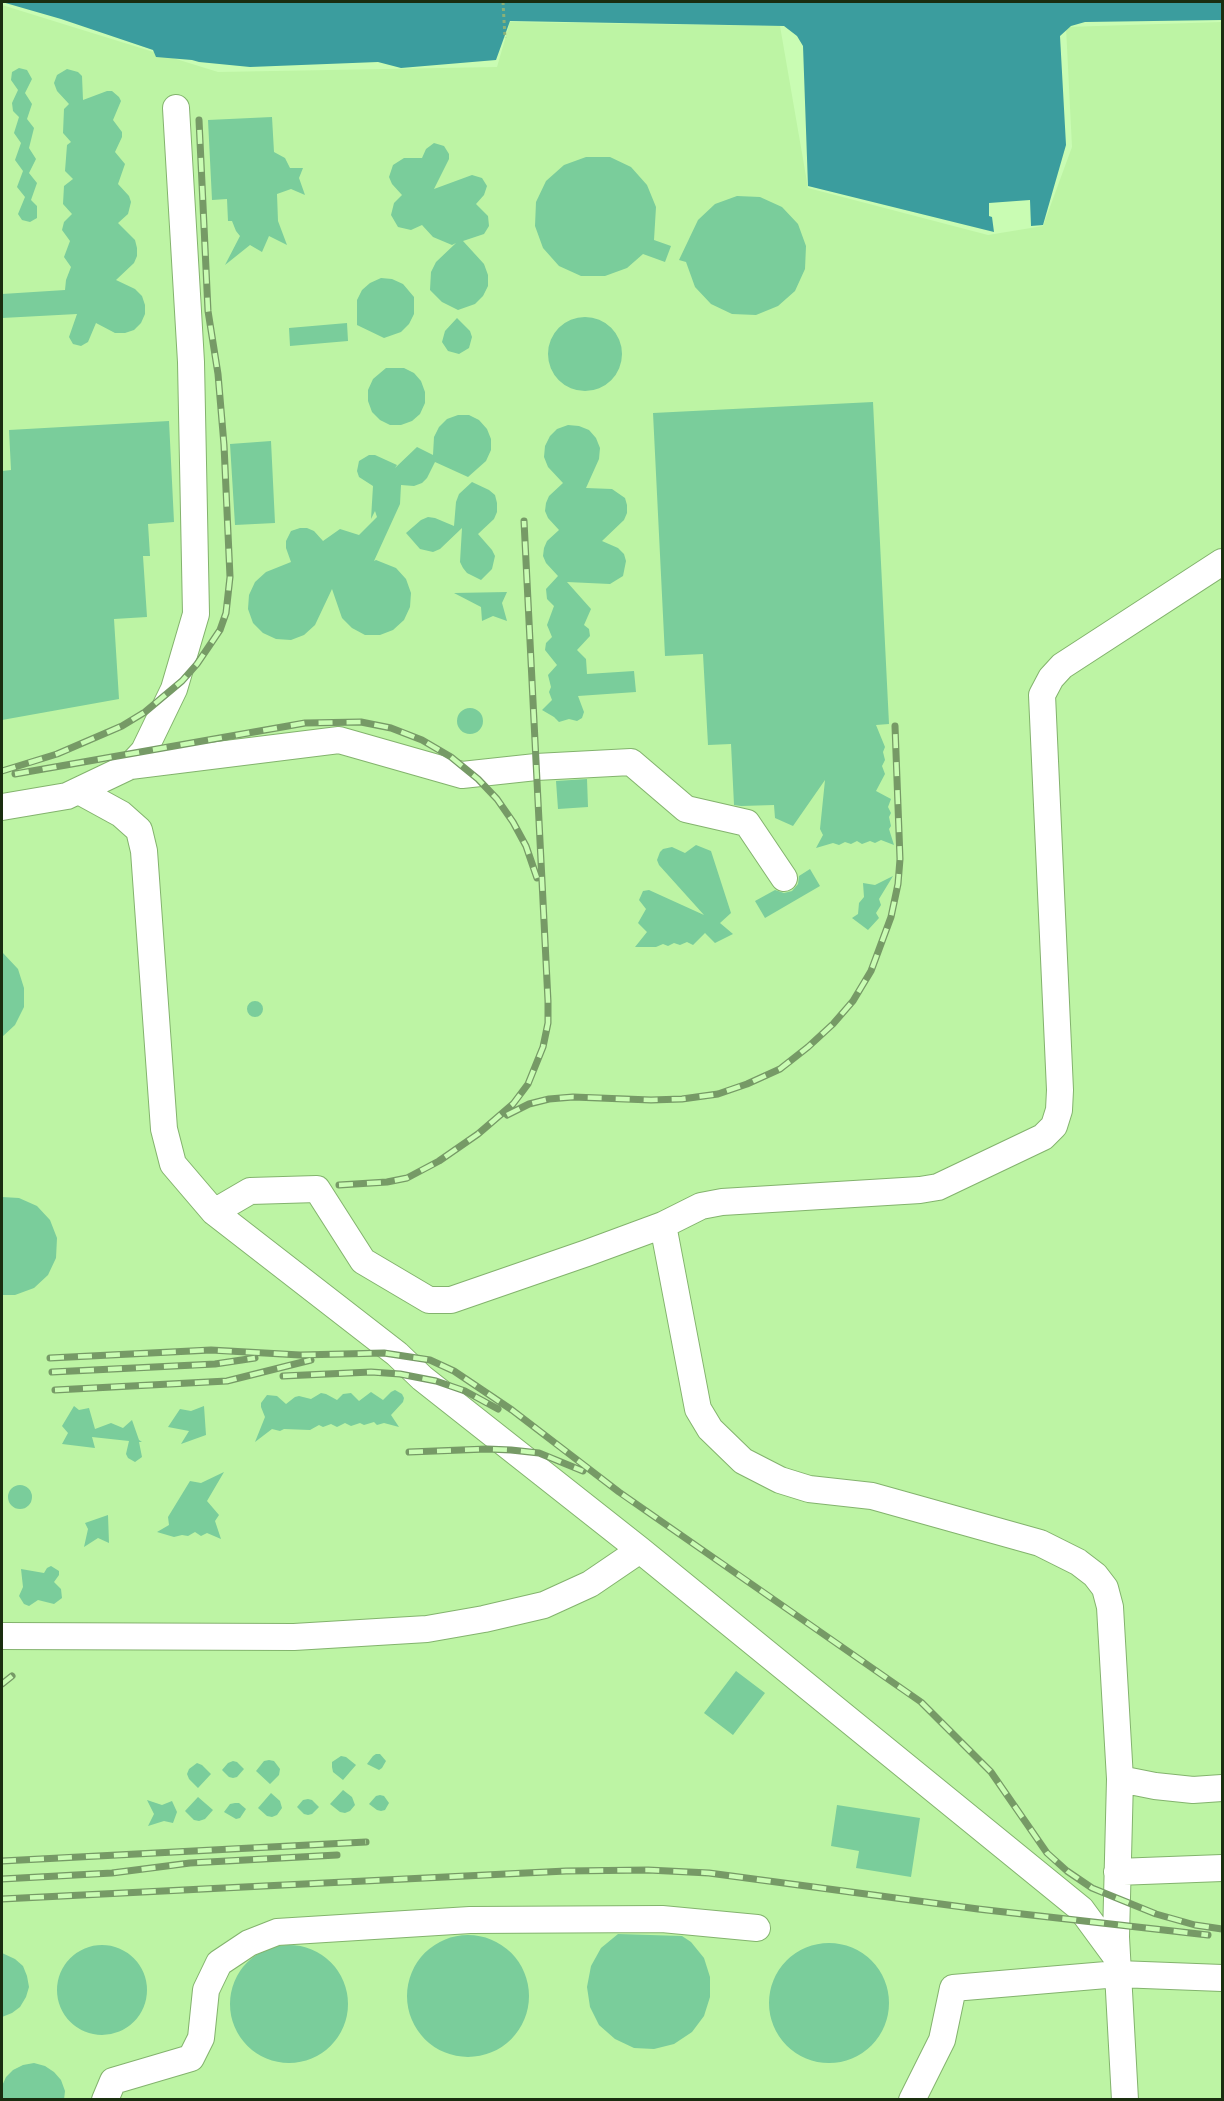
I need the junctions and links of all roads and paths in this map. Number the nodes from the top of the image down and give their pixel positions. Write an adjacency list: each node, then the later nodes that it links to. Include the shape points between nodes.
1 (503, 2): 2 (path)
2 (505, 38)
3 (176, 108): 5 (street, via 191,362 196,614 174,689 144,751)
4 (1222, 562): 10 (street, via 1062,666 1042,695 1060,1090 1054,1126 1043,1137 938,1187 722,1202 701,1206)
5 (130, 766): 6 (street); 8 (street, via 339,740 462,775 631,762 686,808 747,823)
6 (79, 790): 7 (street, via 67,796); 9 (street, via 121,814 139,830 144,851 164,1129 173,1164)
7 (2, 807)
8 (784, 878)
9 (214, 1212): 10 (street, via 249,1191 317,1190 363,1261 429,1300 451,1300); 11 (street)
10 (663, 1225): 13 (street, via 698,1409 710,1429 743,1461 780,1480 809,1489 872,1496 1040,1543 1095,1575 1105,1588 1110,1606)
11 (640, 1550): 12 (street, via 590,1584 544,1605 428,1629 294,1636); 18 (street, via 1081,1909)
12 (2, 1636)
13 (1120, 1779): 14 (street, via 1193,1790); 16 (street)
14 (1222, 1788)
15 (1222, 1868): 16 (street)
16 (1118, 1872): 18 (street)
17 (757, 1928): 20 (street, via 662,1919 470,1920 277,1932 249,1943 219,1963 206,1990 201,2038 191,2058 113,2081)
18 (1118, 1966): 19 (street); 21 (street, via 953,1988 942,2040); 22 (street)
19 (1222, 1978)
20 (105, 2100)
21 (912, 2100)
22 (1125, 2100)

